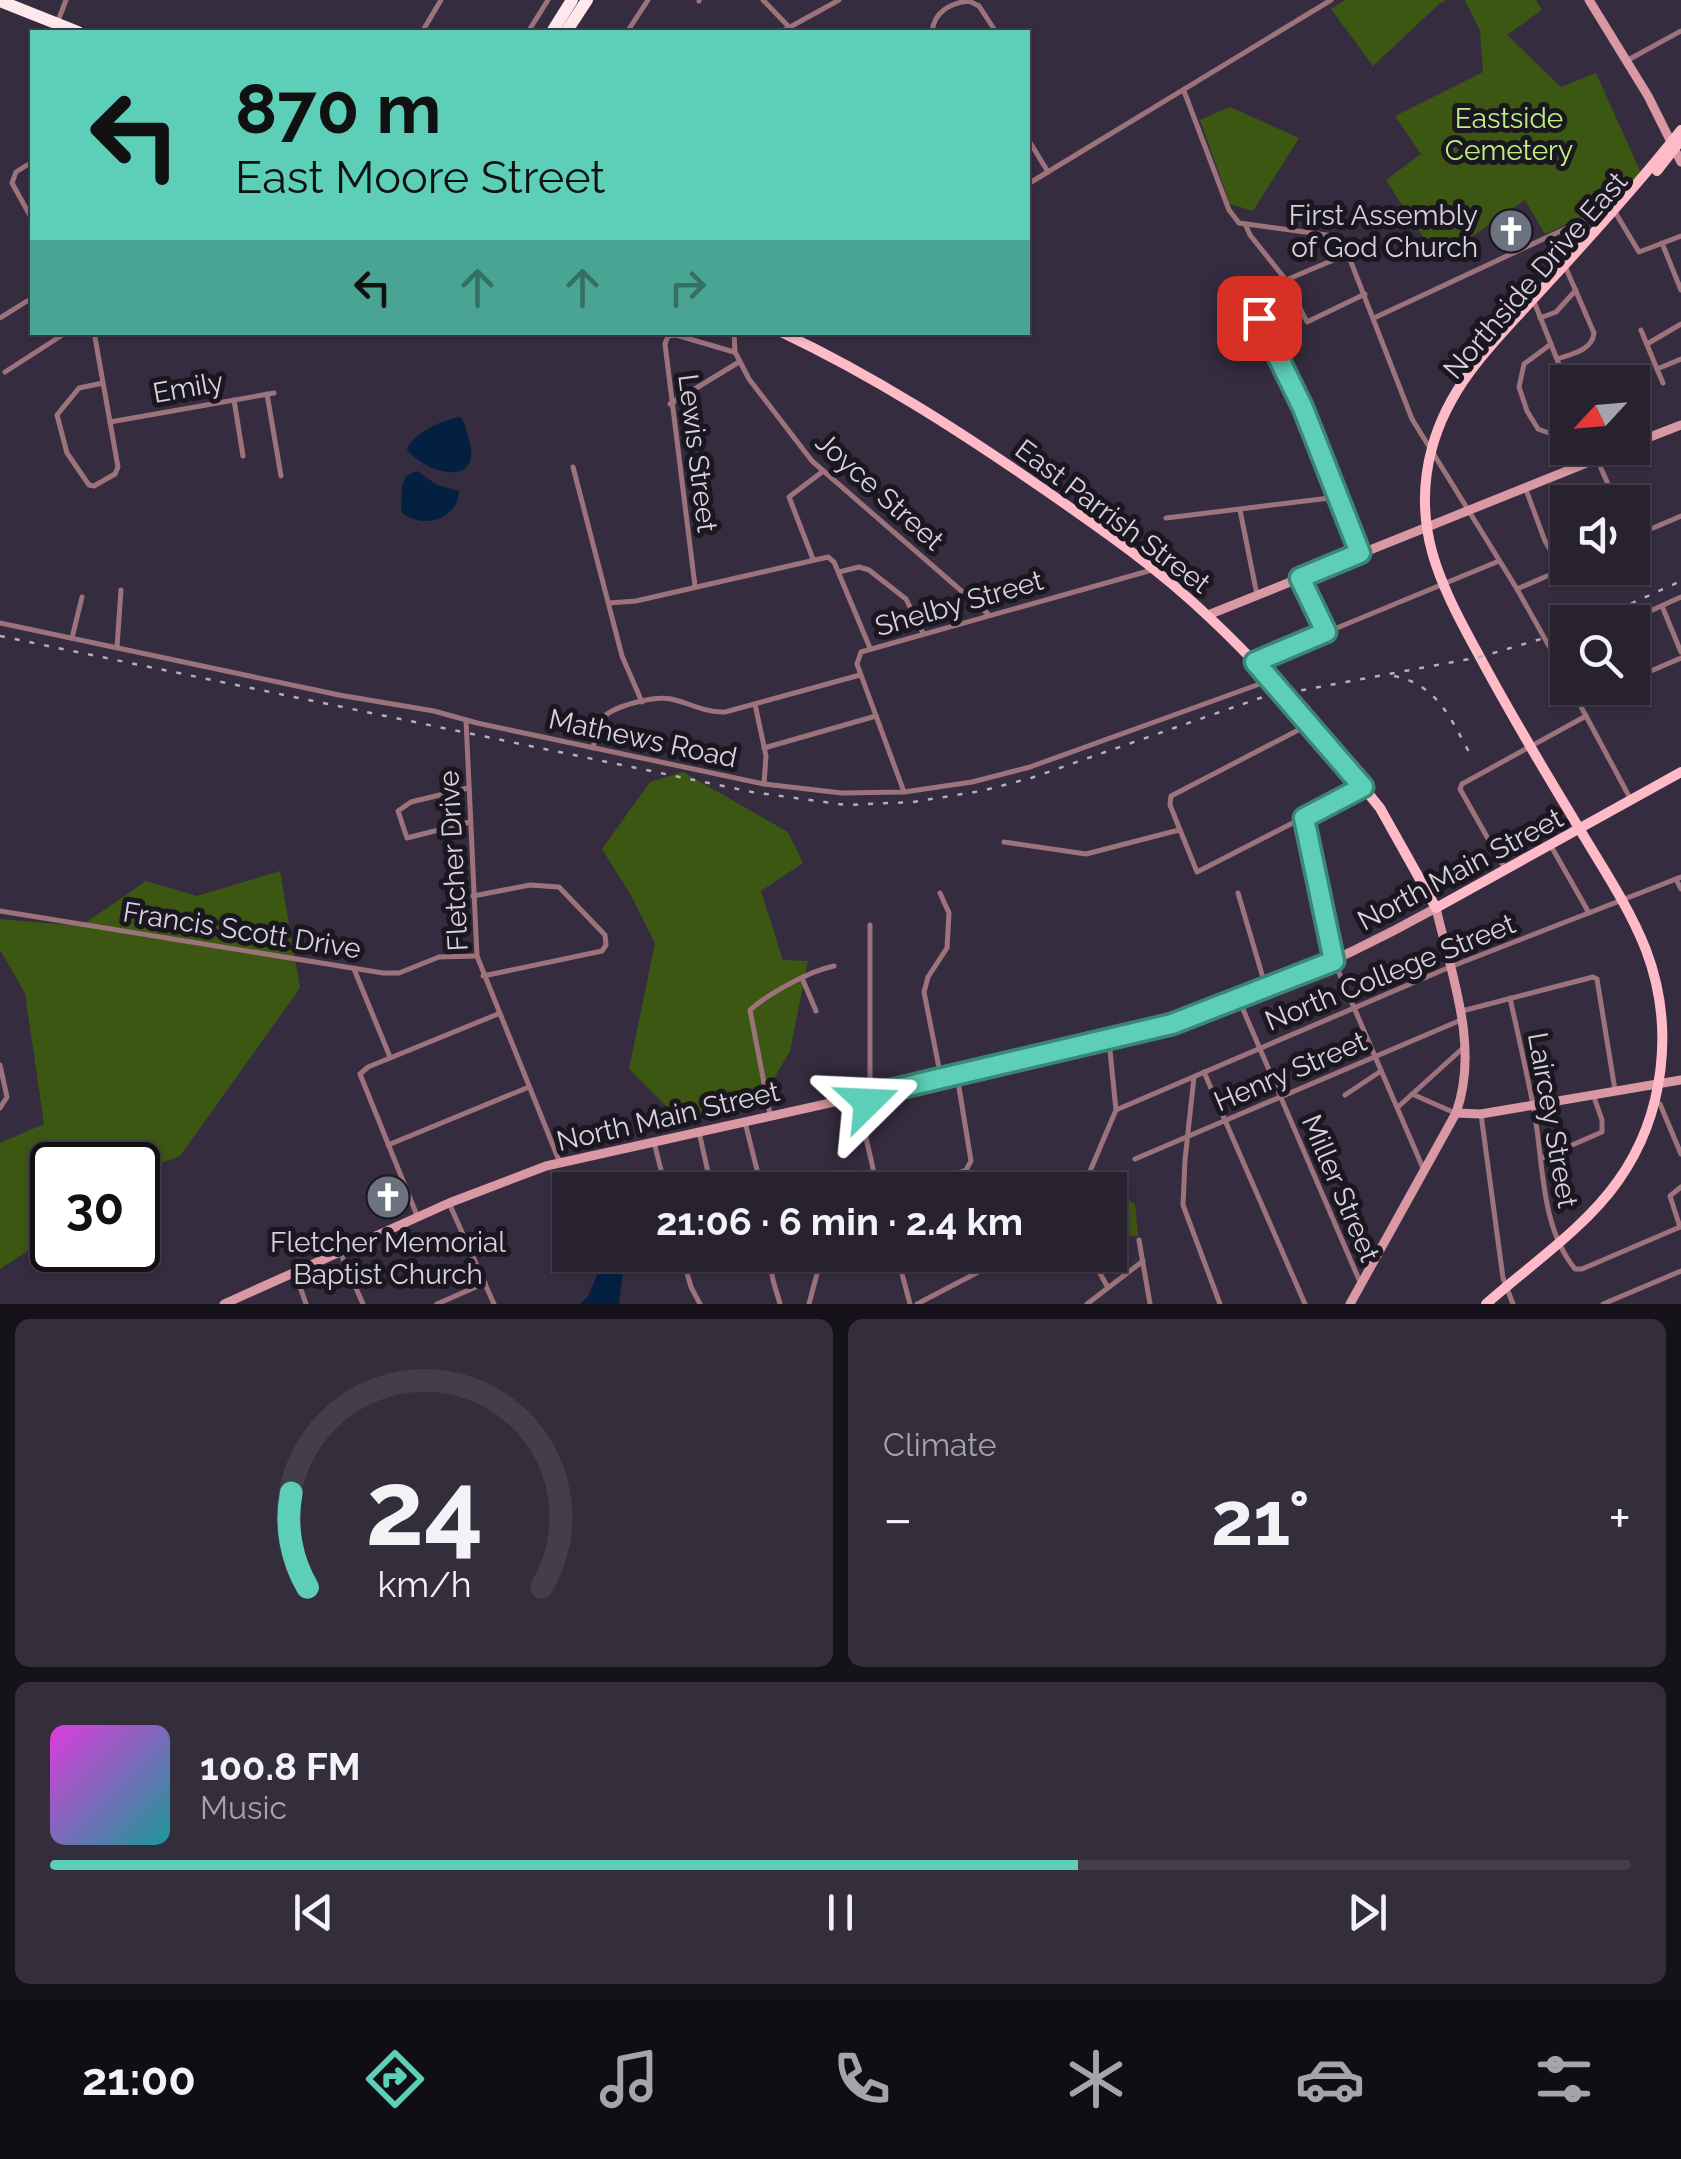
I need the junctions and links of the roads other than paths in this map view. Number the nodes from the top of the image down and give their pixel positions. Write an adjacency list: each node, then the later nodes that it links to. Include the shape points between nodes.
1 (66, 0): 13 (street)
2 (441, 0): 16 (street)
3 (548, 0): 17 (street)
4 (572, 0): 18 (highway)
5 (587, 0): 19 (highway)
6 (648, 0): 20 (street)
7 (763, 0): 14 (street)
8 (839, 0): 14 (street)
9 (1332, 0): 26 (street)
10 (1589, 0): 25 (street)
11 (0, 1): 13 (highway)
12 (946, 3): 22 (street); 23 (street, via 979,6)
13 (57, 24): 15 (highway)
14 (790, 28): 21 (street)
15 (73, 30)
16 (423, 30)
17 (529, 30)
18 (553, 30)
19 (567, 30)
20 (629, 30)
21 (786, 30)
22 (932, 30)
23 (995, 30)
24 (1681, 30): 25 (street)
25 (1628, 60): 29 (street)
26 (1184, 91): 32 (street); 36 (street, via 1229,210)
27 (1681, 130): 29 (main road, Northside Drive East)
28 (1030, 142): 32 (street)
29 (1676, 144): 30 (street); 34 (main road, Northside Drive East)
30 (1681, 162)
31 (30, 163): 35 (street, via 12,183)
32 (1048, 172): 33 (street)
33 (1030, 183)
34 (1617, 211): 38 (street, via 1639,252); 40 (main road, Northside Drive East); 49 (street, via 1612,207)
35 (30, 215)
36 (1246, 226): 39 (street, via 1334,236); 41 (street)
37 (1681, 236): 38 (street)
38 (1662, 244): 43 (street)
39 (1350, 253): 41 (street); 44 (street)
40 (1566, 267): 42 (street); 46 (main road, Northside Drive East); 74 (main road, Northside Drive East, via 1465,377 1447,406)
41 (1286, 280): 44 (street, via 1306,322)
42 (1576, 290): 50 (street, via 1556,312); 61 (street, via 1593,342)
43 (1681, 290)
44 (1365, 294): 49 (street)
45 (30, 299): 47 (street)
46 (1535, 304): 50 (street); 74 (main road, Northside Drive East, via 1458,394)
47 (0, 318)
48 (1259, 318): 81 (street)
49 (1374, 318): 74 (street, via 1412,419)
50 (1540, 318): 57 (street)
51 (1681, 324): 58 (street)
52 (1641, 330): 58 (street)
53 (62, 335): 65 (street)
54 (95, 335): 66 (street)
55 (734, 335): 59 (street, Joyce Street)
56 (788, 335): 92 (main road, East Parrish Street, via 879,382)
57 (1550, 344): 61 (street); 72 (street, via 1524,364 1519,386 1538,429)
58 (1646, 344): 64 (street)
59 (735, 352): 62 (street, Joyce Street); 69 (street, Lewis Street, via 668,336)
60 (1681, 358): 64 (street)
61 (1556, 359): 63 (street)
62 (739, 362): 69 (street); 78 (street, Joyce Street)
63 (1559, 365)
64 (1657, 369): 67 (street)
65 (4, 372)
66 (103, 383): 70 (street); 70 (street, via 78,388 57,415 68,453 89,485 118,467)
67 (1662, 383)
68 (234, 400): 70 (street, Emily); 75 (street); 79 (street, Emily, via 270,393)
69 (670, 404): 97 (street, Lewis Street)
70 (110, 422)
71 (1681, 425): 73 (street)
72 (1550, 433)
73 (1650, 437)
74 (1433, 453): 83 (street); 86 (main road, Northside Drive East)
75 (243, 456)
76 (1579, 465): 80 (street)
77 (573, 466): 103 (street)
78 (822, 472): 90 (street, via 789,497); 106 (street, Joyce Street)
79 (281, 476)
80 (1524, 487): 83 (street); 88 (street)
81 (1338, 497): 82 (street); 89 (street)
82 (1240, 510): 85 (street); 100 (street)
83 (1467, 510): 86 (street); 91 (street)
84 (1681, 516): 87 (street)
85 (1166, 518)
86 (1429, 526): 89 (street); 96 (main road, Northside Drive East)
87 (1650, 529)
88 (1550, 547)
89 (1360, 553): 95 (street)
90 (813, 559): 93 (street, via 830,557); 97 (street)
91 (1499, 561): 96 (street); 99 (street)
92 (1154, 569): 106 (street, Shelby Street); 107 (main road, East Parrish Street)
93 (838, 572): 110 (street, via 868,570 906,599); 113 (street)
94 (1550, 575): 99 (street)
95 (1300, 578): 100 (street); 109 (street)
96 (1444, 585): 109 (street); 127 (main road, Northside Drive East)
97 (695, 586): 103 (street)
98 (122, 590): 112 (street)
99 (1517, 590): 114 (street)
100 (1257, 596): 107 (street)
101 (1681, 596): 104 (street)
102 (82, 598): 111 (street)
103 (609, 604): 120 (street)
104 (1662, 606): 105 (street); 115 (street)
105 (1650, 611)
106 (989, 615): 110 (street, Shelby Street)
107 (1208, 616): 116 (main road, East Parrish Street)
108 (0, 623): 111 (street, Mathews Road)
109 (1326, 632): 116 (street)
110 (923, 634): 113 (street, Shelby Street)
111 (72, 638): 112 (street, Mathews Road)
112 (117, 648): 125 (street, Mathews Road)
113 (870, 648): 118 (street, Shelby Street, via 858,656)
114 (1550, 649)
115 (1681, 653): 117 (street)
116 (1255, 662): 119 (main road, East Parrish Street)
117 (1650, 669)
118 (860, 675): 121 (street); 123 (street, Shelby Street)
119 (1271, 680): 126 (main road, East Parrish Street); 134 (street, Mathews Road, via 1030,767)
120 (642, 702): 121 (street, via 668,698 718,713); 128 (street, via 605,716)
121 (755, 704): 129 (street)
122 (1580, 705): 124 (street)
123 (877, 716): 129 (street); 134 (street, Shelby Street)
124 (1586, 716): 127 (street); 135 (street)
125 (466, 720): 128 (street, Mathews Road); 133 (street, Fletcher Drive)
126 (1310, 724): 132 (main road, East Parrish Street); 139 (street, via 1171,796)
127 (1533, 746): 138 (main road, Northside Drive East); 142 (street, via 1460,789)
128 (593, 748): 131 (street, Mathews Road)
129 (764, 748): 131 (street)
130 (1681, 772): 135 (main road, North Main Street)
131 (764, 784): 134 (street, Mathews Road)
132 (1363, 787): 136 (street); 149 (main road, East Parrish Street)
133 (468, 788): 137 (street, Fletcher Drive); 137 (street, via 400,808 399,819 407,838)
134 (904, 792)
135 (1631, 801): 138 (main road, North Main Street)
136 (1304, 818): 139 (street, via 1197,872); 154 (street)
137 (470, 822): 147 (street, Fletcher Drive)
138 (1582, 828): 141 (main road, North Main Street); 148 (main road, Northside Drive East)
139 (1180, 830): 140 (street, via 1086,854)
140 (1004, 842)
141 (1551, 846): 142 (main road, North Main Street); 151 (street)
142 (1506, 870): 149 (main road, North Main Street)
143 (1678, 878): 144 (street); 148 (street, North College Street)
144 (1681, 889)
145 (940, 892): 177 (street, via 949,913 947,948 924,992)
146 (1238, 893): 160 (street)
147 (473, 896): 153 (street, Fletcher Drive); 158 (street, via 530,885 559,887 605,935 602,951)
148 (1622, 899): 151 (street, North College Street); 179 (main road, Northside Drive East, via 1646,937 1661,982 1668,1029)
149 (1436, 908): 154 (street, North Main Street); 156 (street)
150 (0, 910): 157 (street, Francis Scott Drive)
151 (1589, 913): 156 (street, North College Street)
152 (870, 925): 184 (street)
153 (476, 956): 157 (street, Francis Scott Drive, via 439,957 394,974); 158 (street, Fletcher Drive)
154 (1334, 961): 160 (street, North Main Street); 163 (street)
155 (834, 966): 159 (street)
156 (1450, 967): 163 (street, North College Street); 166 (street)
157 (354, 969): 170 (street)
158 (482, 976): 165 (street, Fletcher Drive)
159 (802, 978): 164 (street); 194 (street, via 750,1010)
160 (1266, 988): 162 (street, North Main Street)
161 (1510, 998): 166 (street, Henry Street); 181 (street, Henry Street, via 1597,979); 188 (street, Laircey Street)
162 (1239, 1000): 167 (street, North Main Street); 169 (street, Miller Street)
163 (1354, 1008): 169 (street, North College Street); 171 (street)
164 (816, 1011)
165 (498, 1014): 170 (street); 180 (street, Fletcher Drive)
166 (1460, 1016): 168 (street); 171 (street, Henry Street)
167 (1109, 1041): 175 (street, North Main Street); 191 (street)
168 (1466, 1046): 182 (street); 192 (street, via 1466,1082)
169 (1258, 1048): 174 (street, North College Street); 186 (street, Miller Street)
170 (390, 1057): 200 (street, via 360,1074)
171 (1375, 1057): 173 (street); 186 (street, Henry Street)
172 (0, 1065): 189 (street, via 6,1096)
173 (1381, 1071): 185 (street); 190 (street)
174 (1204, 1072): 176 (street, North College Street); 196 (street)
175 (958, 1075): 177 (street, North Main Street); 210 (street, via 971,1161)
176 (1194, 1077): 191 (street, North College Street); 198 (street)
177 (942, 1078): 184 (street, North Main Street)
178 (1681, 1080): 179 (street)
179 (1662, 1084): 181 (street); 187 (main road); 217 (main road, via 1620,1179)
180 (529, 1088): 200 (street); 204 (street, Fletcher Drive)
181 (1615, 1090): 183 (street)
182 (1412, 1094): 190 (street); 192 (street)
183 (1593, 1094): 188 (street); 202 (street, via 1602,1132)
184 (870, 1095): 194 (street, North Main Street); 209 (street, via 866,1138)
185 (1345, 1095)
186 (1280, 1096): 196 (street, Henry Street); 229 (street, Miller Street)
187 (1660, 1104): 201 (street); 217 (main road, via 1624,1182)
188 (1533, 1105): 193 (street); 202 (street, Laircey Street)
189 (0, 1108)
190 (1397, 1108): 205 (street)
191 (1116, 1110): 211 (street)
192 (1456, 1113): 193 (street); 205 (street)
193 (1481, 1114): 231 (street)
194 (770, 1116): 195 (street, North Main Street)
195 (745, 1122): 197 (street, North Main Street); 208 (street)
196 (1224, 1122): 198 (street, Henry Street); 244 (street)
197 (699, 1132): 199 (street, North Main Street); 207 (street)
198 (1187, 1137): 203 (street, Henry Street); 243 (street, via 1184,1210)
199 (654, 1142): 204 (street, North Main Street); 206 (street)
200 (388, 1145): 214 (street)
201 (1681, 1154)
202 (1542, 1158): 217 (street, Laircey Street)
203 (1135, 1159)
204 (560, 1163): 213 (street, North Main Street)
205 (1424, 1170): 229 (street)
206 (662, 1172)
207 (708, 1172)
208 (758, 1172)
209 (874, 1172)
210 (960, 1172)
211 (1090, 1172)
212 (1681, 1187): 215 (street, via 1670,1196)
213 (449, 1204): 214 (street, North Main Street); 228 (street)
214 (418, 1218): 218 (street, North Main Street)
215 (1681, 1228): 217 (street, via 1582,1268 1575,1269)
216 (1139, 1240): 219 (street)
217 (1558, 1246): 231 (main road)
218 (340, 1252): 221 (street, North Main Street); 234 (street)
219 (1143, 1261): 230 (street); 242 (street)
220 (1681, 1271): 249 (street)
221 (294, 1272): 232 (street, North Main Street); 233 (street)
222 (687, 1272): 237 (street)
223 (772, 1272): 238 (street)
224 (817, 1272): 239 (street)
225 (902, 1272): 240 (street)
226 (977, 1272): 240 (street)
227 (1100, 1272): 230 (street)
228 (484, 1282): 235 (street); 236 (street)
229 (1360, 1282): 245 (street)
230 (1108, 1286): 241 (street)
231 (1507, 1289): 246 (main road); 247 (main road); 248 (street)
232 (224, 1304)
233 (306, 1304)
234 (363, 1304)
235 (437, 1304)
236 (494, 1304)
237 (700, 1304)
238 (780, 1304)
239 (809, 1304)
240 (914, 1304)
241 (1088, 1304)
242 (1150, 1304)
243 (1220, 1304)
244 (1305, 1304)
245 (1350, 1304)
246 (1486, 1304)
247 (1494, 1304)
248 (1513, 1304)
249 (1602, 1304)

